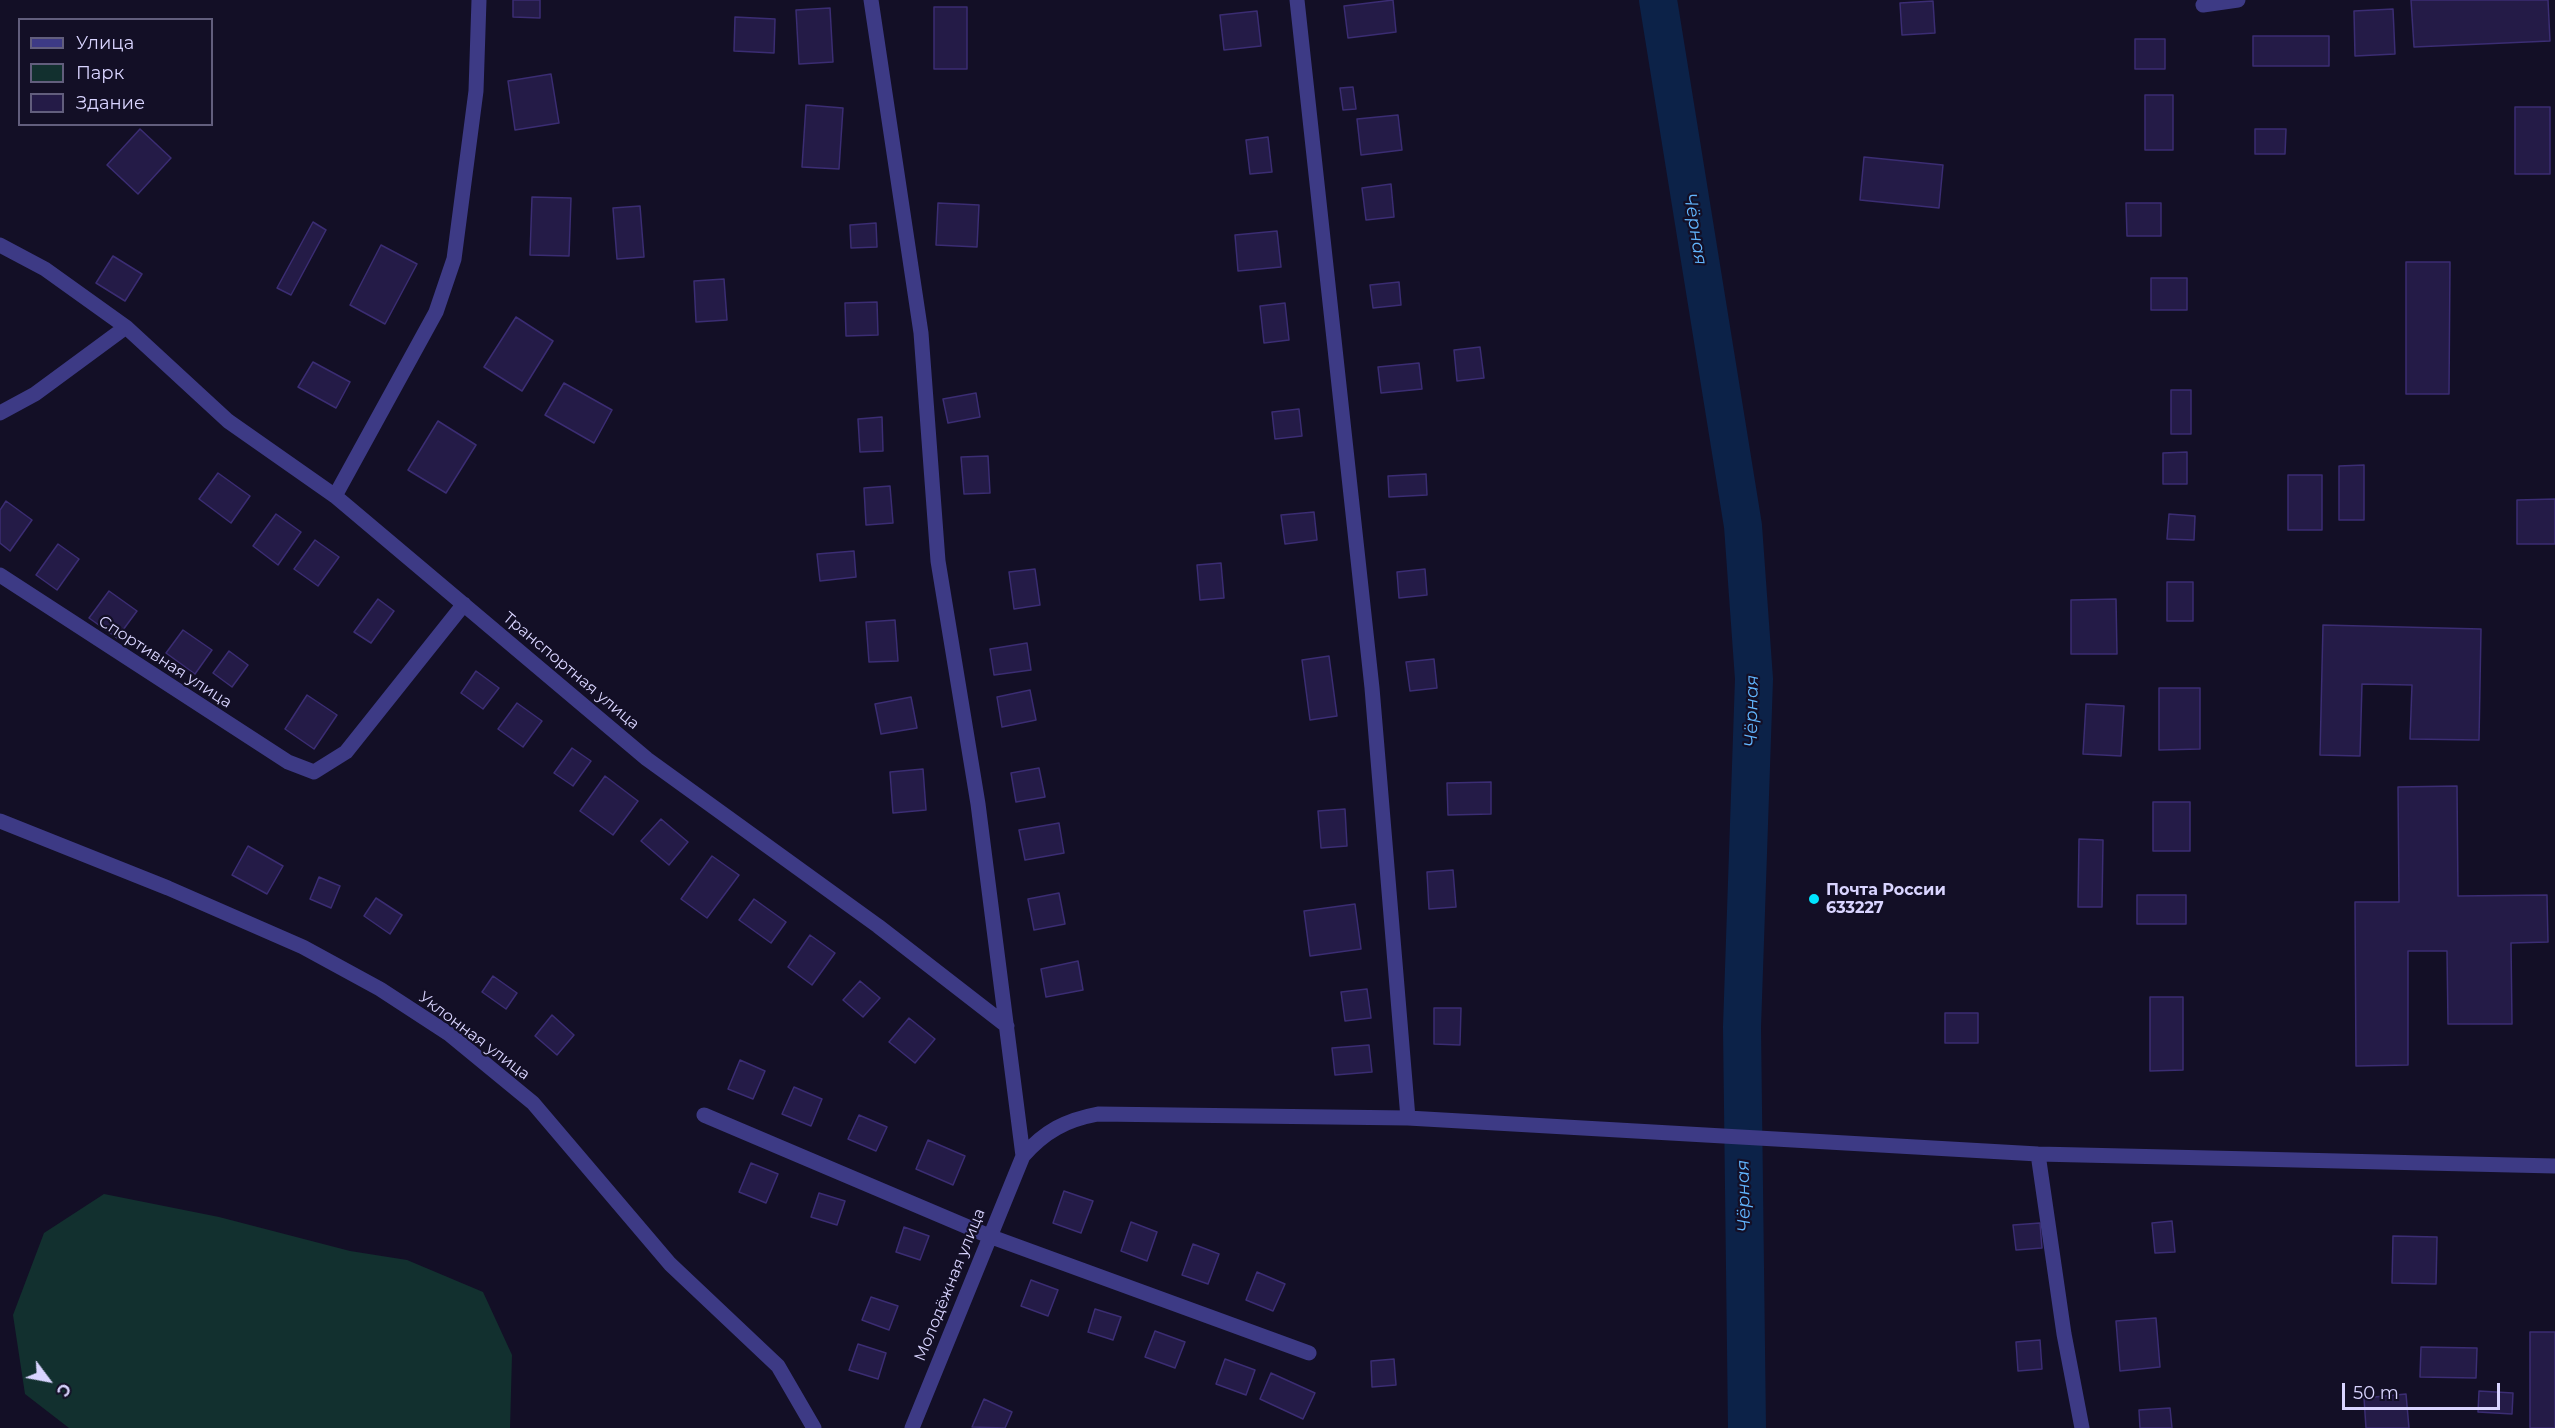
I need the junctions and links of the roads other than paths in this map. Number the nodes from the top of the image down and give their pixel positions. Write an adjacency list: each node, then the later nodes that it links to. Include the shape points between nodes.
1 (479, 0): 9 (street, via 476,91 454,259 436,312)
2 (871, 0): 13 (street, via 921,333 938,561 978,804)
3 (1297, 0): 15 (street, via 1372,688)
4 (2238, 0): 5 (street)
5 (2203, 5)
6 (0, 245): 7 (street, Транспортная улица, via 45,269)
7 (126, 327): 8 (street, via 35,394); 9 (street, Транспортная улица, via 228,421)
8 (0, 414)
9 (335, 496): 11 (street, Транспортная улица)
10 (0, 576): 11 (street, Спортивная улица, via 288,762 314,772 346,752)
11 (464, 604): 13 (street, Транспортная улица, via 647,759 878,926)
12 (0, 821): 21 (street, Уклонная улица, via 168,888 303,948 380,989 448,1034 533,1103 670,1264 778,1366)
13 (1007, 1026): 17 (street)
14 (704, 1115): 19 (street)
15 (1408, 1118): 16 (street); 17 (street, via 1098,1114 1056,1126 1036,1140)
16 (2038, 1154): 18 (street); 23 (street)
17 (1023, 1156): 19 (street, Молодёжная улица)
18 (2555, 1166)
19 (988, 1236): 20 (street); 22 (street, Молодёжная улица)
20 (1309, 1353)
21 (814, 1428)
22 (912, 1428)
23 (2082, 1428)

